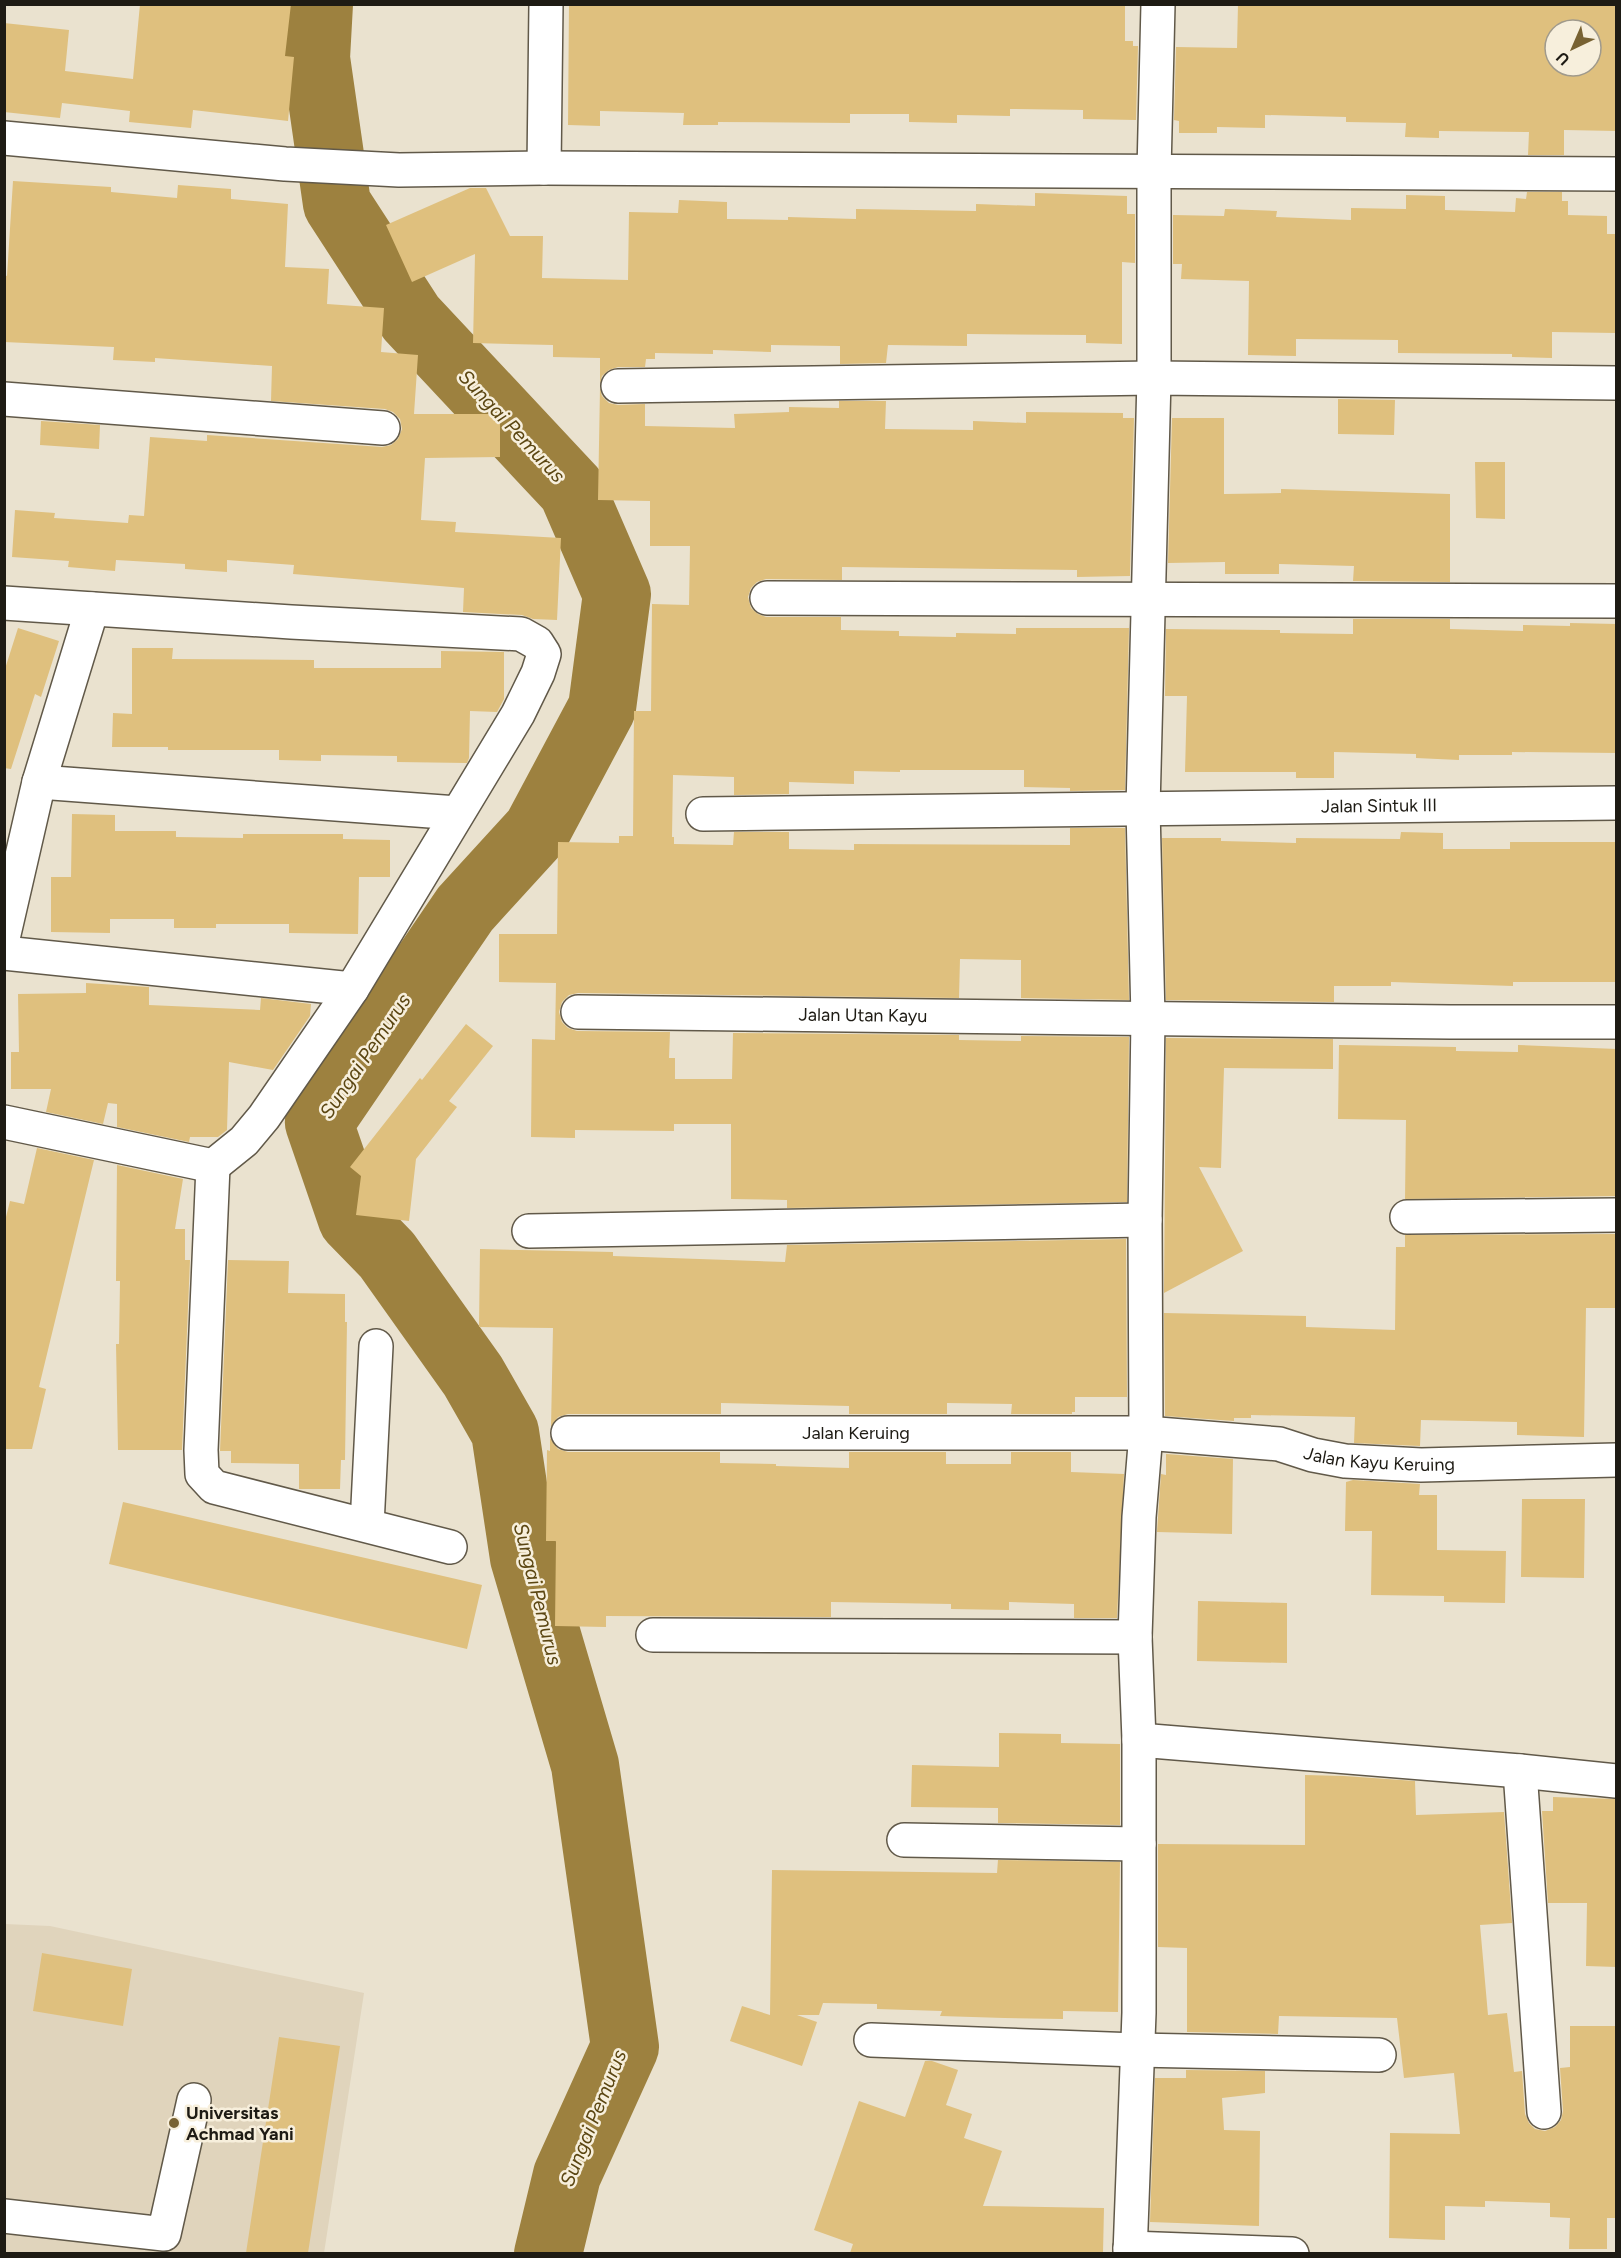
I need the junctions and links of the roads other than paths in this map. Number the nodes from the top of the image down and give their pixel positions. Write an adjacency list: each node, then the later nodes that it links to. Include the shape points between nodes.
1 (546, 4): 4 (street)
2 (1158, 4): 5 (street)
3 (4, 138): 4 (street, via 285,164 399,170)
4 (544, 168): 5 (street)
5 (1154, 171): 6 (street); 7 (street)
6 (1617, 174)
7 (1154, 378): 8 (street); 9 (street); 13 (street)
8 (1617, 383)
9 (618, 386)
10 (4, 399): 11 (street)
11 (383, 428)
12 (767, 598): 13 (street)
13 (1147, 600): 14 (street); 19 (street)
14 (1617, 601)
15 (4, 603): 16 (street)
16 (92, 609): 17 (street); 20 (street, via 520,634 529,639 544,654 538,673 518,714)
17 (39, 782): 20 (street); 22 (street)
18 (1617, 804): 19 (street, Jalan Sintuk III)
19 (1143, 808): 21 (street, Jalan Sintuk III); 26 (street)
20 (457, 813): 24 (street)
21 (703, 814)
22 (4, 934)
23 (4, 953): 24 (street)
24 (352, 989): 29 (street, via 264,1117 244,1141)
25 (578, 1012): 26 (street, Jalan Utan Kayu)
26 (1148, 1018): 27 (street, Jalan Utan Kayu); 32 (street)
27 (1617, 1022)
28 (4, 1122): 29 (street)
29 (213, 1166): 38 (street, via 202,1474 214,1486)
30 (1617, 1215): 31 (street)
31 (1407, 1217)
32 (1145, 1220): 33 (street); 36 (street)
33 (529, 1231)
34 (376, 1346): 38 (street)
35 (568, 1433): 36 (street, Jalan Keruing)
36 (1146, 1434): 37 (street, Jalan Kayu Keruing, via 1279,1444 1345,1461 1421,1465); 41 (street)
37 (1617, 1460)
38 (368, 1525): 39 (street)
39 (450, 1548)
40 (653, 1635): 41 (street)
41 (1135, 1637): 42 (street)
42 (1138, 1740): 43 (street); 46 (street)
43 (1520, 1771): 44 (street); 51 (street)
44 (1617, 1781)
45 (904, 1840): 46 (street)
46 (1139, 1844): 48 (street)
47 (872, 2040): 48 (street)
48 (1136, 2050): 49 (street); 53 (street)
49 (1379, 2055)
50 (194, 2100): 52 (street, via 164,2234)
51 (1544, 2112)
52 (4, 2216)
53 (1130, 2251): 54 (street)
54 (1292, 2253)

